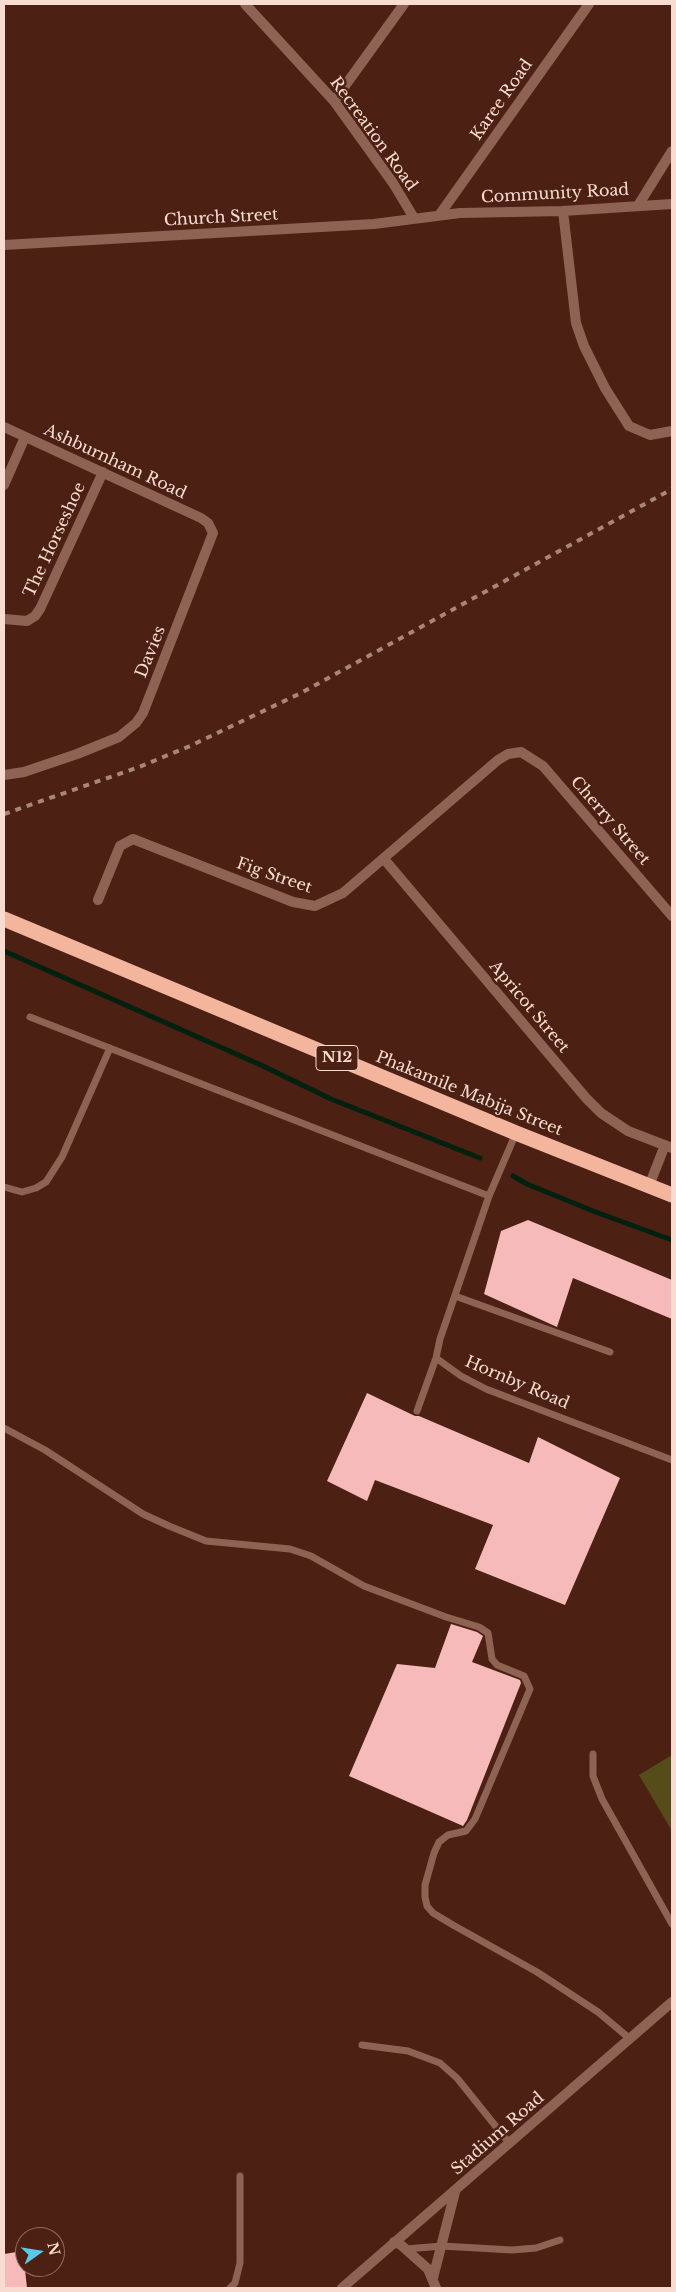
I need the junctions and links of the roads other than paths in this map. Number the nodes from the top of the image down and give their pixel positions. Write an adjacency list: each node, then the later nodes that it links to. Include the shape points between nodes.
1 (246, 4): 4 (street, Recreation Road)
2 (404, 4): 4 (street)
3 (589, 4): 9 (street, Karee Road)
4 (334, 101): 10 (street, Recreation Road)
5 (672, 151): 6 (street)
6 (639, 204): 7 (street, Community Road); 8 (street, Community Road)
7 (672, 204)
8 (563, 211): 9 (street, Community Road); 13 (street, via 576,323 584,346 629,426 650,435)
9 (440, 214): 10 (street, Church Street)
10 (414, 218): 11 (street, Church Street, via 374,224)
11 (4, 246)
12 (4, 427): 14 (street, Ashburnham Road)
13 (672, 431)
14 (25, 437): 15 (street, Ashburnham Road); 16 (street)
15 (103, 472): 17 (street, Ashburnham Road, via 201,518); 18 (street, The Horseshoe, via 40,609 27,621)
16 (4, 485)
17 (211, 528): 20 (street, Davies, via 210,544 143,713 136,723 124,734 76,754 24,772)
18 (4, 619)
19 (521, 752): 21 (street, Fig Street, via 498,760); 23 (street, Cherry Street, via 543,766)
20 (4, 775)
21 (384, 859): 22 (street, Fig Street, via 343,893 315,906 293,902 133,839 120,846); 28 (street, Apricot Street, via 586,1098 601,1113 628,1131)
22 (98, 900)
23 (672, 916)
24 (4, 919): 27 (highway, Phakamile Mabija Street / N12)
25 (30, 1016): 26 (lane)
26 (110, 1048): 30 (lane, via 62,1157 46,1182 22,1192); 32 (lane)
27 (516, 1133): 29 (highway, Phakamile Mabija Street / N12); 32 (lane)
28 (669, 1146): 29 (street)
29 (649, 1186): 31 (highway, Phakamile Mabija Street / N12)
30 (4, 1188)
31 (672, 1195)
32 (489, 1196): 33 (lane)
33 (455, 1296): 34 (lane); 35 (lane)
34 (610, 1352)
35 (436, 1358): 36 (lane); 38 (lane, Hornby Road, via 486,1389)
36 (417, 1411)
37 (4, 1428): 42 (lane, via 45,1450 143,1514 169,1526 206,1541 290,1548 364,1586 488,1633 492,1659 497,1665 524,1676 530,1689 475,1819 466,1831 444,1838 434,1853 425,1885 427,1906 433,1913 537,1972 598,2012)
38 (672, 1460)
39 (593, 1754): 40 (lane, via 594,1776 602,1799)
40 (672, 1924)
41 (672, 2002): 42 (street, Stadium Road)
42 (629, 2038): 44 (street, Stadium Road)
43 (362, 2045): 44 (lane, via 408,2051 440,2063 457,2078)
44 (510, 2144): 46 (street, Stadium Road)
45 (240, 2176): 52 (lane, via 240,2263 235,2283)
46 (455, 2192): 48 (street, Stadium Road); 49 (street)
47 (560, 2240): 49 (lane, via 536,2248 512,2250)
48 (394, 2242): 50 (street); 53 (street, Stadium Road)
49 (442, 2246): 50 (lane); 51 (street)
50 (406, 2249): 51 (street, via 428,2269)
51 (435, 2283)
52 (230, 2288)
53 (342, 2288)

